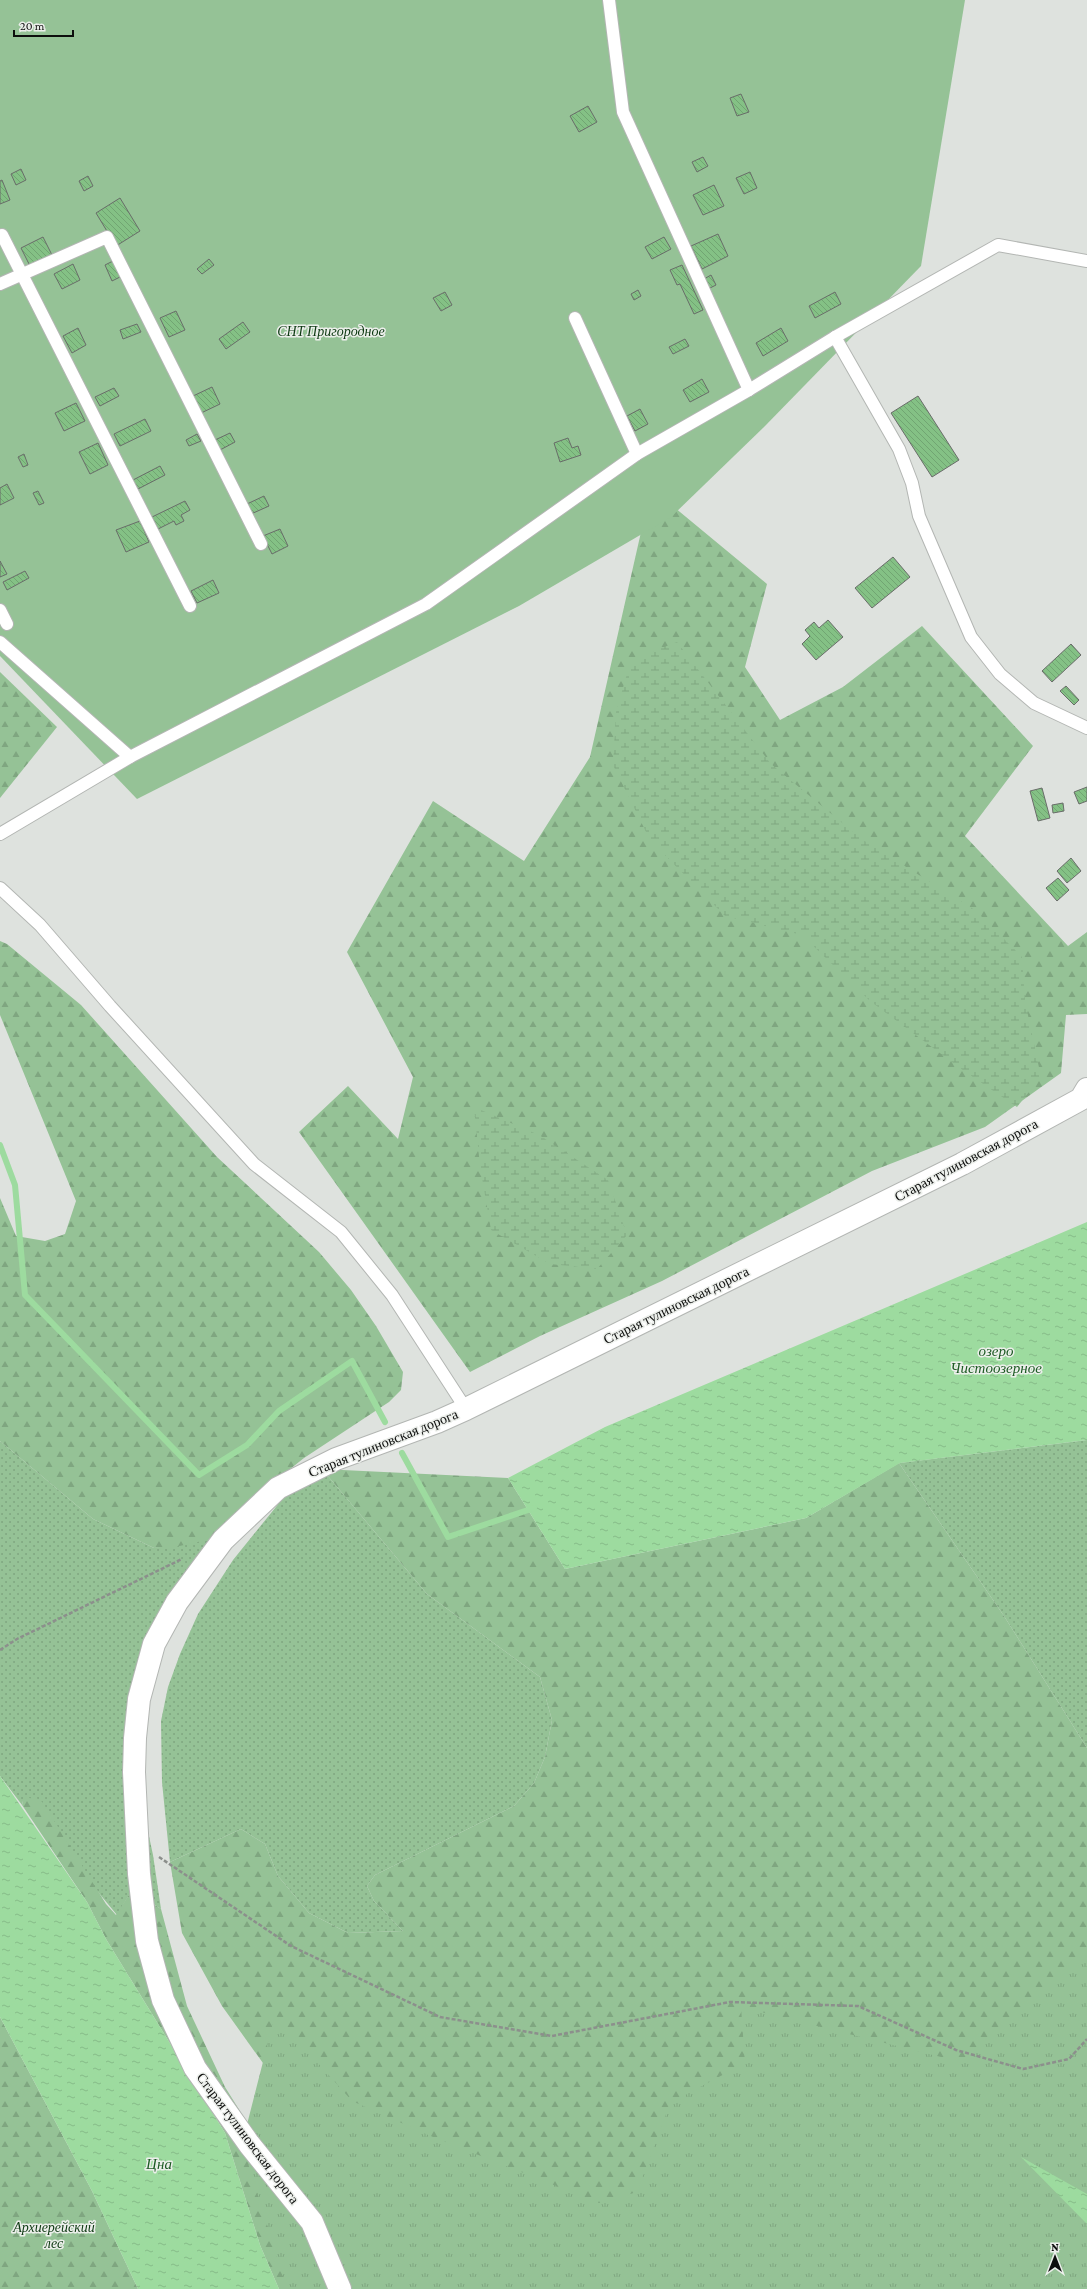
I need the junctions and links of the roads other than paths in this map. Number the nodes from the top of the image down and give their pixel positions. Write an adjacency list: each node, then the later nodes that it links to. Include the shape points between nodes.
1 (609, 0): 8 (lane, via 623,112)
2 (2, 235): 4 (lane)
3 (1087, 260): 7 (lane, via 998,245)
4 (23, 274): 5 (lane); 10 (lane, via 107,237); 11 (lane)
5 (0, 284)
6 (575, 318): 9 (lane)
7 (835, 337): 8 (lane); 15 (lane, via 900,449 912,483 919,516 971,637 1000,674 1034,704)
8 (749, 390): 9 (lane)
9 (637, 454): 16 (lane, via 426,604)
10 (261, 544)
11 (190, 606)
12 (0, 610): 13 (lane)
13 (7, 624)
14 (0, 642): 16 (lane)
15 (1087, 728)
16 (130, 757): 17 (lane)
17 (0, 834)
18 (0, 888): 20 (lane, via 40,925 254,1164 341,1232 392,1295)
19 (1084, 1094): 20 (street, Старая тулиновская дорога, via 962,1164)
20 (466, 1409): 21 (street, Старая тулиновская дорога, via 336,1459 278,1488 223,1540 177,1602 154,1644 139,1699 135,1738 137,1842 147,1941 163,2000 195,2068 249,2144 312,2222)
21 (340, 2289)

